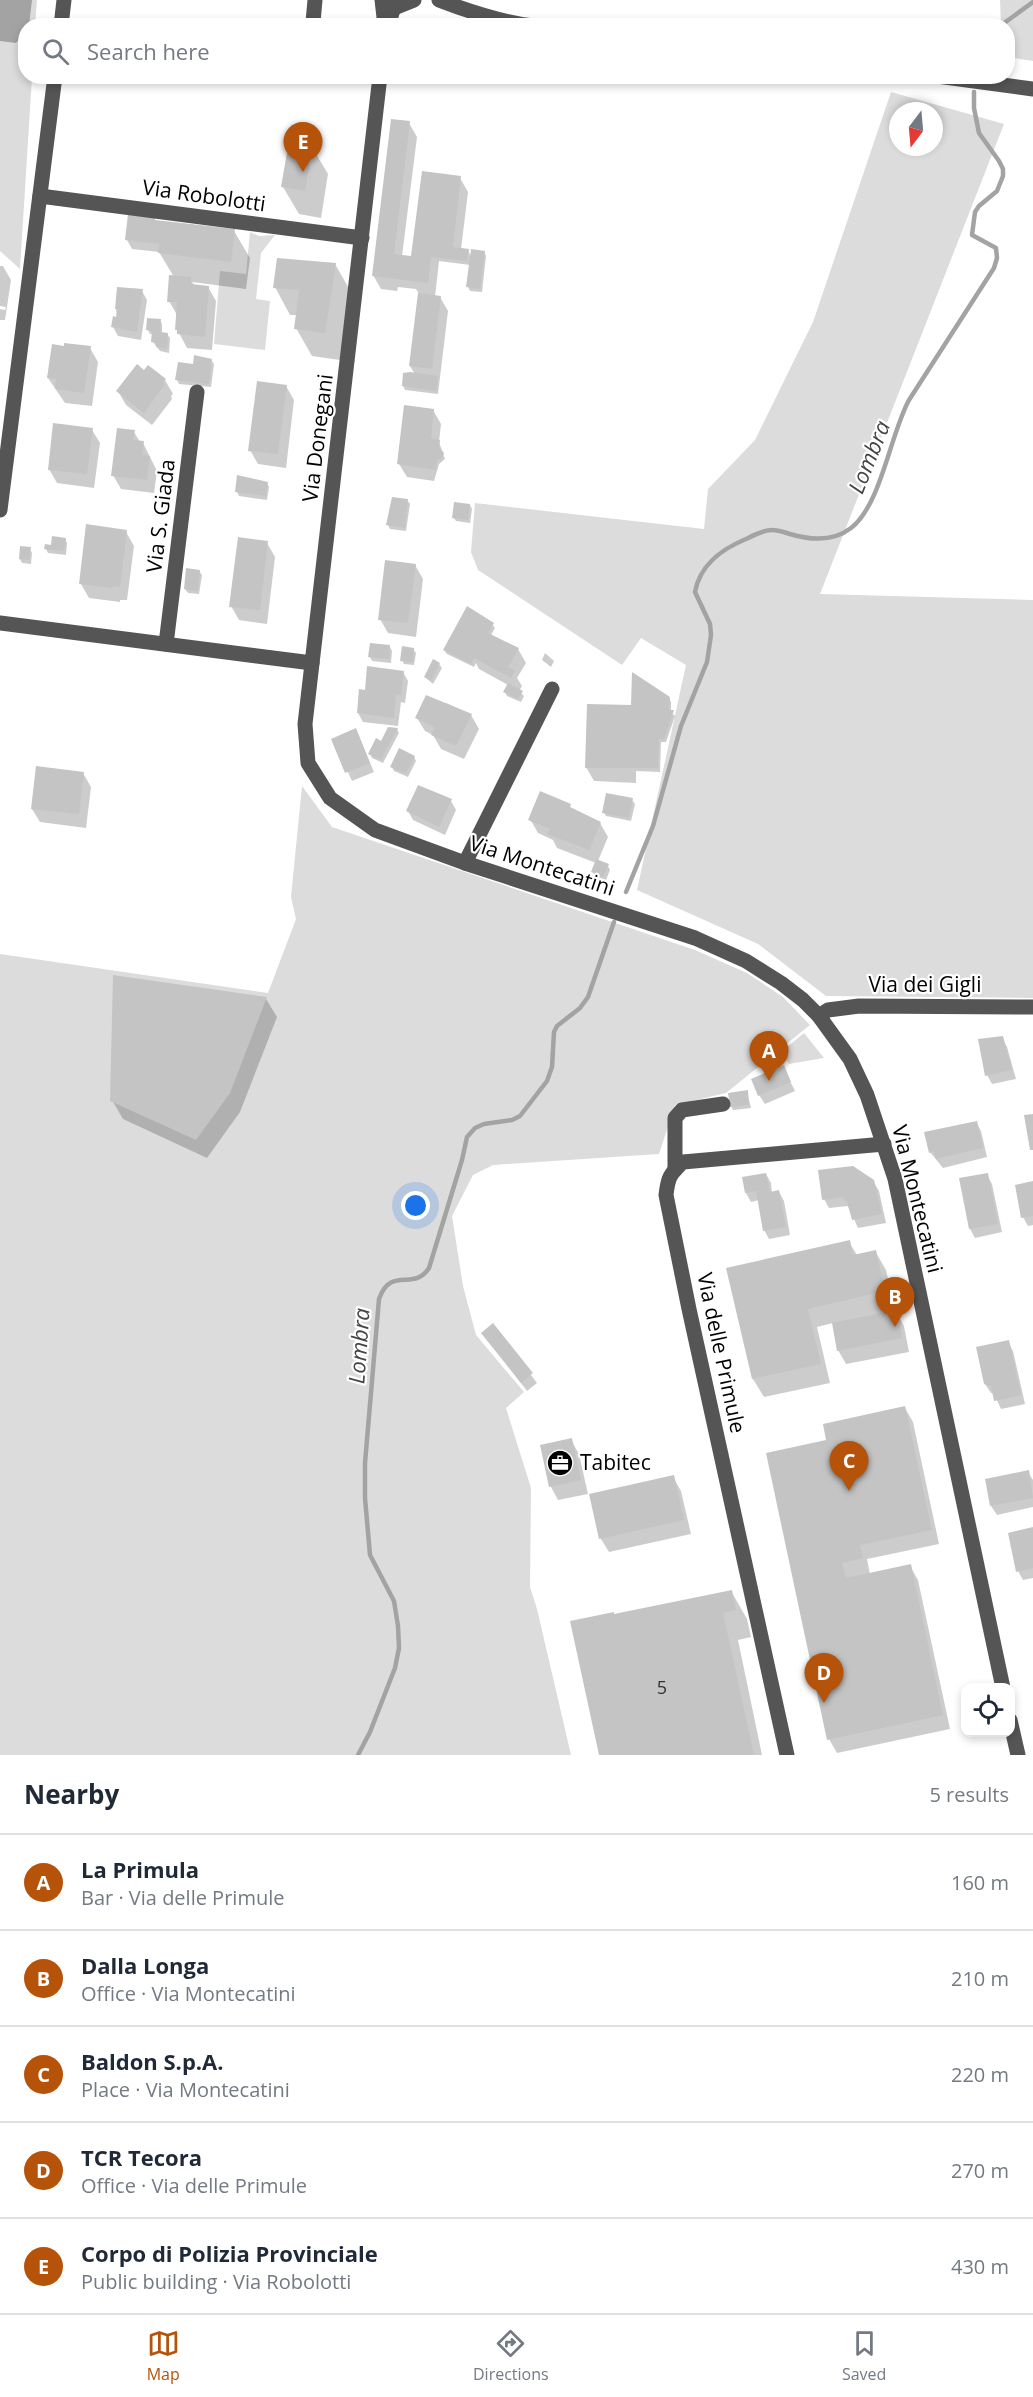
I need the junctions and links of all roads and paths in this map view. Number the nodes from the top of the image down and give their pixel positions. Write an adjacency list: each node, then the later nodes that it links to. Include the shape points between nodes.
1 (64, 0): 6 (street)
2 (315, 0): 7 (street)
3 (414, 0): 5 (street)
4 (446, 2): 9 (street)
5 (391, 3): 8 (street)
6 (62, 18)
7 (313, 18)
8 (388, 18)
9 (491, 18)
10 (54, 84): 14 (street)
11 (379, 84): 15 (street, Via Donegani)
12 (990, 84): 13 (street)
13 (1033, 89)
14 (40, 196): 15 (street, Via Robolotti); 17 (street)
15 (362, 238): 20 (street, Via Donegani)
16 (197, 392): 19 (street, Via S. Giada)
17 (0, 510)
18 (0, 624): 19 (street)
19 (166, 644): 20 (street)
20 (312, 663): 22 (street, Via Donegani, via 305,724 308,763)
21 (552, 689): 23 (street)
22 (330, 798): 23 (street, Via Montecatini, via 375,830)
23 (465, 863): 25 (street, Via Montecatini, via 695,938 746,961 781,983)
24 (1033, 1007): 25 (street, Via dei Gigli, via 859,1006 828,1010)
25 (819, 1016): 27 (street, Via Montecatini, via 850,1059)
26 (723, 1104): 28 (street, Via delle Primule, via 682,1110 675,1118)
27 (884, 1144): 28 (street, via 683,1162); 29 (street, Via Montecatini, via 895,1179)
28 (675, 1170): 31 (street, Via delle Primule, via 670,1174 666,1195)
29 (1003, 1683)
30 (1014, 1737): 32 (street)
31 (787, 1755)
32 (1018, 1755)

